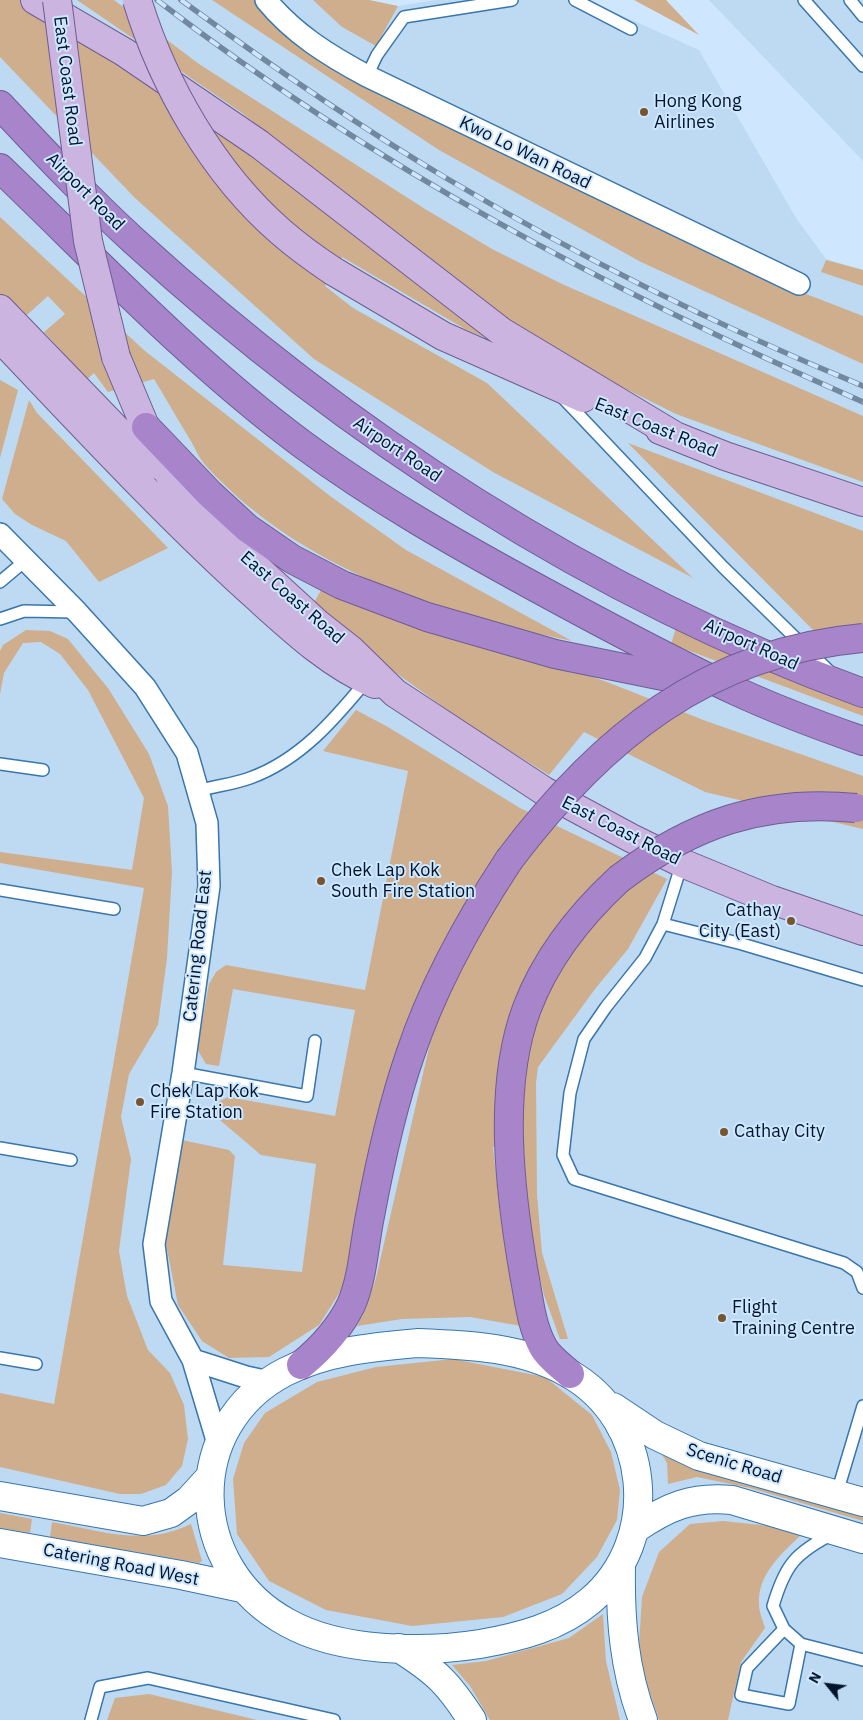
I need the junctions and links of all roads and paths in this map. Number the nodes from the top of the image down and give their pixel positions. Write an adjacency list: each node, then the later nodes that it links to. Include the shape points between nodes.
1 (35, 0): 17 (main road, via 124,52 259,144)
2 (57, 0): 20 (main road, East Coast Road, bridge, via 88,241 116,357)
3 (137, 0): 19 (main road, East Coast Road, bridge, via 152,43 177,95 225,170 280,231 333,271 443,336)
4 (266, 0): 12 (street, Kwo Lo Wan Road, via 278,16 311,43)
5 (512, 0): 12 (lane, via 404,17 377,55)
6 (575, 0): 10 (lane)
7 (804, 0): 11 (lane)
8 (850, 0): 9 (lane)
9 (863, 16)
10 (631, 29)
11 (863, 66)
12 (367, 76): 15 (street, Kwo Lo Wan Road)
13 (0, 105): 31 (highway, Airport Road, via 132,239 178,280 292,375 376,436 503,518 608,578 732,639)
14 (0, 168): 32 (highway, via 159,321 226,382 302,444 356,482 482,558 595,620)
15 (799, 284)
16 (0, 310): 22 (main road, via 126,438)
17 (502, 332): 19 (lane); 21 (main road)
18 (0, 338): 30 (main road, via 186,532 342,668)
19 (551, 384): 21 (main road, East Coast Road); 31 (lane, via 588,427 736,580)
20 (146, 427): 22 (main road, East Coast Road); 32 (highway, via 247,528 292,559 342,585 427,617 555,654)
21 (677, 437): 23 (main road, East Coast Road)
22 (164, 468): 30 (main road, East Coast Road, via 223,537)
23 (863, 502)
24 (0, 534): 25 (street, Catering Road East)
25 (26, 560): 26 (lane); 27 (street, Catering Road East)
26 (0, 582)
27 (77, 612): 28 (lane, via 24,611); 36 (street, Catering Road East, via 145,687 187,753)
28 (0, 619)
29 (863, 638): 52 (highway, bridge, via 769,655 708,681 629,732 587,769 543,815 509,860 468,925 434,993 410,1055 382,1156 352,1303 330,1338)
30 (370, 676): 36 (lane, via 328,726 293,756 250,778); 38 (main road, East Coast Road, via 544,791)
31 (854, 689)
32 (736, 691): 33 (highway)
33 (863, 741)
34 (0, 764): 35 (lane)
35 (43, 770)
36 (198, 791): 45 (street, Catering Road East, via 207,822 209,886)
37 (860, 808): 53 (highway, bridge, via 791,806 736,816 681,838 619,879 580,919 538,984 522,1026 511,1080 514,1199 532,1316 544,1350)
38 (682, 863): 41 (lane); 42 (main road, East Coast Road, via 772,900)
39 (0, 890): 40 (lane)
40 (114, 909)
41 (663, 924): 43 (lane); 48 (lane, via 645,958 584,1039 570,1093 563,1155 574,1179 844,1263 857,1272)
42 (863, 931)
43 (863, 980)
44 (315, 1041): 45 (lane, via 307,1096)
45 (183, 1073): 50 (street, Catering Road East, via 154,1244 161,1301)
46 (0, 1148): 47 (lane)
47 (71, 1160)
48 (863, 1288)
49 (0, 1358): 51 (lane)
50 (192, 1360): 54 (street); 56 (street, Catering Road East)
51 (36, 1364)
52 (301, 1365): 53 (main road, via 366,1348 418,1343 468,1344 515,1352 543,1361); 54 (main road)
53 (580, 1381): 58 (main road, Scenic Road, via 632,1421 699,1456); 61 (main road, via 610,1410 633,1453 639,1494)
54 (270, 1382): 56 (main road, via 255,1393 234,1417)
55 (863, 1406): 58 (lane)
56 (219, 1447): 57 (main road)
57 (210, 1477): 59 (main road, via 171,1514 143,1521); 66 (main road, via 212,1530 223,1559)
58 (837, 1493): 60 (main road, Scenic Road)
59 (0, 1496)
60 (863, 1502)
61 (635, 1528): 62 (main road, Scenic Road, via 675,1506 712,1498 732,1500); 65 (main road)
62 (837, 1532): 63 (main road, Scenic Road); 67 (lane, via 794,1559 781,1579 773,1606)
63 (863, 1539)
64 (4, 1548): 66 (main road, Catering Road West, via 181,1575)
65 (621, 1566): 69 (main road, via 592,1599 573,1614 535,1631 464,1646); 74 (main road, via 620,1613 633,1695)
66 (242, 1588): 69 (main road, via 258,1604 300,1630 341,1641)
67 (784, 1629): 68 (lane); 68 (lane, via 747,1668 741,1695 789,1704)
68 (801, 1644): 70 (lane)
69 (399, 1648): 73 (main road, via 430,1667 447,1684)
70 (863, 1660)
71 (91, 1720): 72 (lane, via 100,1686 148,1678)
72 (334, 1720)
73 (472, 1720)
74 (642, 1720)

